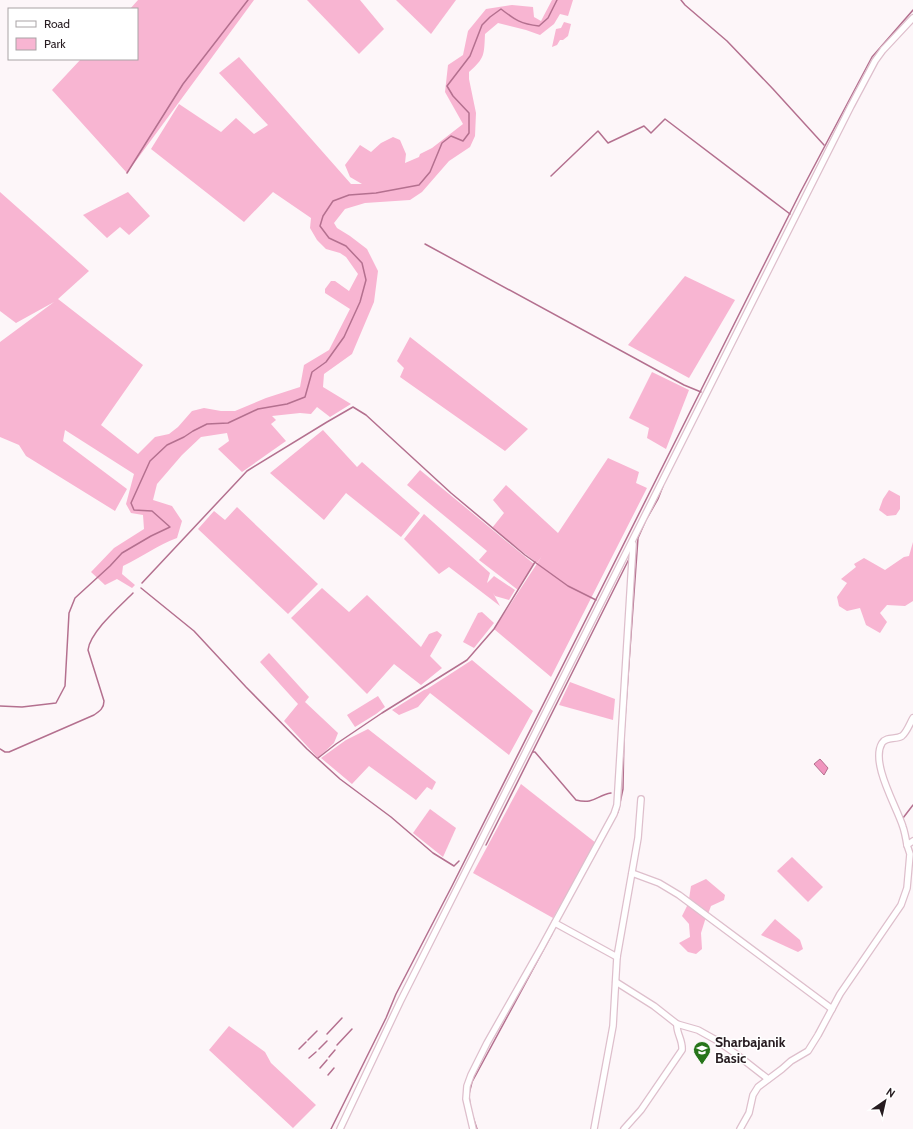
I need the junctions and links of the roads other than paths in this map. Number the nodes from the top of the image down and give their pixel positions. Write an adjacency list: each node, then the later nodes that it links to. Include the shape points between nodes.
1 (913, 18): 2 (street, via 875,61)
2 (634, 539): 8 (street, via 617,805 606,831); 14 (street, via 400,1002)
3 (913, 718): 6 (street, via 901,736 885,740 879,756 885,783 903,827)
4 (641, 799): 7 (street)
5 (913, 841): 6 (street)
6 (907, 845): 11 (street, via 910,854 907,888 901,905)
7 (632, 873): 9 (street); 11 (street, via 659,883 679,895)
8 (556, 922): 9 (street); 15 (street, via 471,1075 466,1098)
9 (617, 957): 10 (street)
10 (616, 982): 12 (street); 16 (street, via 613,1026)
11 (832, 1009): 13 (street, via 808,1051)
12 (677, 1024): 13 (street, via 708,1035); 17 (street, via 683,1044 682,1050)
13 (768, 1079): 18 (street, via 753,1095 749,1112)
14 (340, 1129)
15 (473, 1129)
16 (594, 1129)
17 (624, 1129)
18 (740, 1129)

